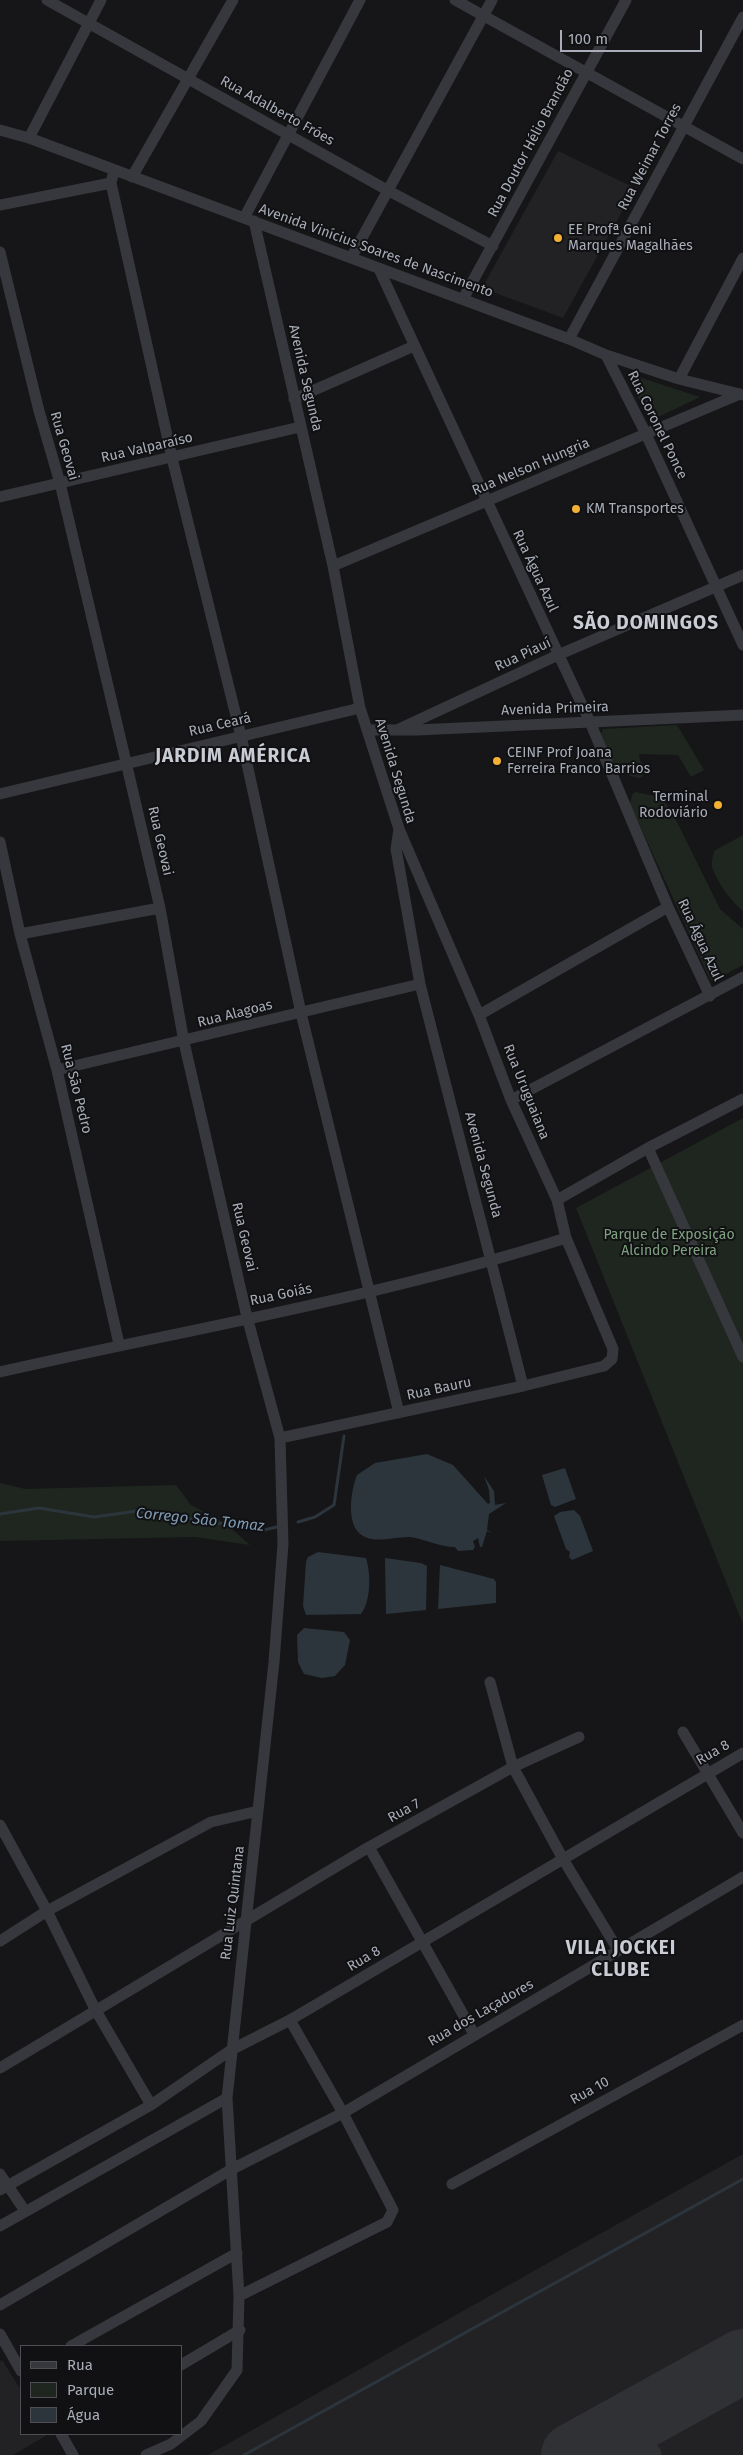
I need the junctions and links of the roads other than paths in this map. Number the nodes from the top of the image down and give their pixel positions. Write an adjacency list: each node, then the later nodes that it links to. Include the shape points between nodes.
1 (47, 0): 10 (street, Rua Adalberto Fróes)
2 (101, 0): 10 (street)
3 (233, 0): 12 (street)
4 (360, 0): 15 (street)
5 (455, 0): 8 (street)
6 (492, 0): 8 (street)
7 (626, 0): 11 (street, Rua Doutor Hélio Brandão)
8 (483, 16): 11 (street); 20 (street)
9 (743, 17): 13 (street, Rua Weimar Torres)
10 (88, 22): 12 (street, Rua Adalberto Fróes); 16 (street)
11 (585, 73): 13 (street); 23 (street, Rua Doutor Hélio Brandão)
12 (189, 79): 15 (street, Rua Adalberto Fróes); 19 (street)
13 (684, 125): 17 (street); 29 (street, Rua Weimar Torres)
14 (0, 130): 16 (street, Avenida Vinícius Soares de Nascimento)
15 (286, 135): 20 (street, Rua Adalberto Fróes); 22 (street)
16 (29, 138): 18 (street, Avenida Vinícius Soares de Nascimento)
17 (743, 159)
18 (112, 177): 19 (street, Avenida Vinícius Soares de Nascimento); 21 (street); 37 (street)
19 (132, 177): 22 (street, Avenida Vinícius Soares de Nascimento)
20 (387, 190): 23 (street, Rua Adalberto Fróes); 25 (street)
21 (0, 205)
22 (249, 220): 25 (street, Avenida Vinícius Soares de Nascimento); 34 (street, Avenida Segunda)
23 (493, 246): 28 (street, Rua Doutor Hélio Brandão)
24 (0, 252): 38 (street, Rua Geovai)
25 (351, 258): 27 (street, Avenida Vinícius Soares de Nascimento)
26 (743, 258): 32 (street)
27 (379, 269): 28 (street, Avenida Vinícius Soares de Nascimento); 30 (street, Rua Água Azul)
28 (463, 299): 29 (street, Avenida Vinícius Soares de Nascimento)
29 (569, 338): 31 (street, Avenida Vinícius Soares de Nascimento)
30 (414, 346): 34 (street); 40 (street, Rua Água Azul)
31 (606, 355): 32 (street, Avenida Vinícius Soares de Nascimento); 36 (street, Rua Coronel Ponce)
32 (679, 379): 33 (street, Avenida Vinícius Soares de Nascimento)
33 (741, 395): 36 (street, Rua Nelson Hungria)
34 (294, 399): 35 (street, Avenida Segunda)
35 (300, 427): 37 (street, Rua Valparaíso); 41 (street, Avenida Segunda)
36 (646, 434): 40 (street, Rua Nelson Hungria); 43 (street, Rua Coronel Ponce)
37 (172, 458): 38 (street, Rua Valparaíso); 51 (street)
38 (60, 483): 39 (street, Rua Valparaíso); 52 (street, Rua Geovai)
39 (0, 497)
40 (486, 503): 41 (street, Rua Nelson Hungria); 45 (street, Rua Água Azul)
41 (333, 566): 46 (street, Avenida Segunda)
42 (743, 575): 43 (street, Rua Piauí)
43 (715, 586): 44 (street, Rua Coronel Ponce); 45 (street, Rua Piauí)
44 (743, 645)
45 (558, 655): 48 (street, Rua Água Azul); 49 (street, Rua Piauí)
46 (360, 708): 50 (street, Avenida Segunda); 51 (street, Rua Ceará)
47 (743, 715): 48 (street, Avenida Primeira)
48 (590, 722): 49 (street, Avenida Primeira); 57 (street, Rua Água Azul)
49 (399, 729): 50 (street, Avenida Primeira)
50 (368, 730): 54 (street, Avenida Segunda)
51 (241, 736): 52 (street, Rua Ceará); 62 (street)
52 (126, 762): 53 (street, Rua Ceará); 56 (street, Rua Geovai)
53 (0, 794)
54 (400, 829): 60 (street, Avenida Segunda, via 396,849); 63 (street, Rua Uruguaiana)
55 (0, 842): 58 (street, Rua São Pedro)
56 (160, 908): 58 (street); 64 (street, Rua Geovai)
57 (668, 908): 61 (street, Rua Água Azul); 63 (street)
58 (20, 934): 65 (street, Rua São Pedro)
59 (743, 977): 61 (street)
60 (420, 984): 62 (street, Rua Alagoas); 71 (street, Avenida Segunda)
61 (710, 996): 67 (street)
62 (302, 1013): 64 (street, Rua Alagoas); 72 (street)
63 (480, 1014): 67 (street, Rua Uruguaiana)
64 (184, 1042): 65 (street, Rua Alagoas); 73 (street, Rua Geovai)
65 (57, 1070): 74 (street, Rua São Pedro)
66 (743, 1099): 68 (street)
67 (511, 1100): 69 (street, Rua Uruguaiana)
68 (648, 1148): 69 (street); 75 (street)
69 (557, 1200): 70 (street, Rua Uruguaiana)
70 (566, 1238): 71 (street, Rua Goiás); 76 (street, Rua Uruguaiana, via 613,1349 612,1359)
71 (492, 1261): 72 (street, Rua Goiás); 78 (street, Avenida Segunda)
72 (368, 1292): 73 (street, Rua Goiás); 79 (street)
73 (247, 1317): 74 (street, Rua Goiás); 80 (street, Rua Geovai)
74 (120, 1344): 77 (street, Rua Goiás)
75 (743, 1357)
76 (604, 1366): 78 (street, Rua Bauru)
77 (0, 1372)
78 (523, 1386): 79 (street, Rua Bauru)
79 (399, 1413): 80 (street, Rua Bauru)
80 (280, 1438): 87 (street, Rua Luiz Quintana, via 283,1544)
81 (490, 1682): 85 (street)
82 (683, 1732): 86 (street)
83 (579, 1737): 85 (street, Rua 7)
84 (743, 1753): 86 (street, Rua 8)
85 (513, 1767): 90 (street, Rua 7); 91 (street)
86 (708, 1773): 89 (street); 91 (street, Rua 8)
87 (258, 1811): 93 (street, via 211,1822); 94 (street, Rua Luiz Quintana)
88 (0, 1825): 93 (street)
89 (743, 1833)
90 (369, 1847): 94 (street, Rua 7); 96 (street)
91 (563, 1858): 96 (street, Rua 8); 97 (street)
92 (743, 1877): 97 (street, Rua dos Laçadores)
93 (47, 1911): 95 (street); 98 (street)
94 (247, 1918): 98 (street, Rua 7); 102 (street, Rua Luiz Quintana)
95 (0, 1941)
96 (422, 1942): 99 (street, Rua 8); 101 (street)
97 (618, 1950): 101 (street, Rua dos Laçadores)
98 (95, 2009): 103 (street, Rua 7); 105 (street)
99 (290, 2020): 102 (street, Rua 8); 106 (street)
100 (743, 2025): 109 (street, Rua 10)
101 (474, 2034): 106 (street, Rua dos Laçadores)
102 (230, 2050): 104 (street, Rua Luiz Quintana); 105 (street, Rua 8)
103 (0, 2068)
104 (227, 2098): 107 (street, Rua Luiz Quintana); 111 (street)
105 (151, 2105): 110 (street, Rua 8)
106 (343, 2113): 107 (street, Rua dos Laçadores); 114 (street, via 394,2210 387,2222)
107 (232, 2169): 113 (street, Rua Luiz Quintana); 115 (street, Rua dos Laçadores)
108 (0, 2174): 110 (street)
109 (452, 2184)
110 (3, 2188): 111 (street)
111 (25, 2211): 112 (street)
112 (0, 2226)
113 (237, 2254): 114 (street, Rua Luiz Quintana); 118 (street)
114 (239, 2296): 116 (street, Rua Luiz Quintana)
115 (0, 2305)
116 (240, 2330): 120 (street); 124 (street, Rua Luiz Quintana, via 237,2370 201,2421 171,2444)
117 (0, 2334): 119 (street)
118 (73, 2345)
119 (5, 2354): 121 (street)
120 (182, 2364)
121 (20, 2370)
122 (64, 2435): 123 (street)
123 (73, 2455)
124 (146, 2455)

